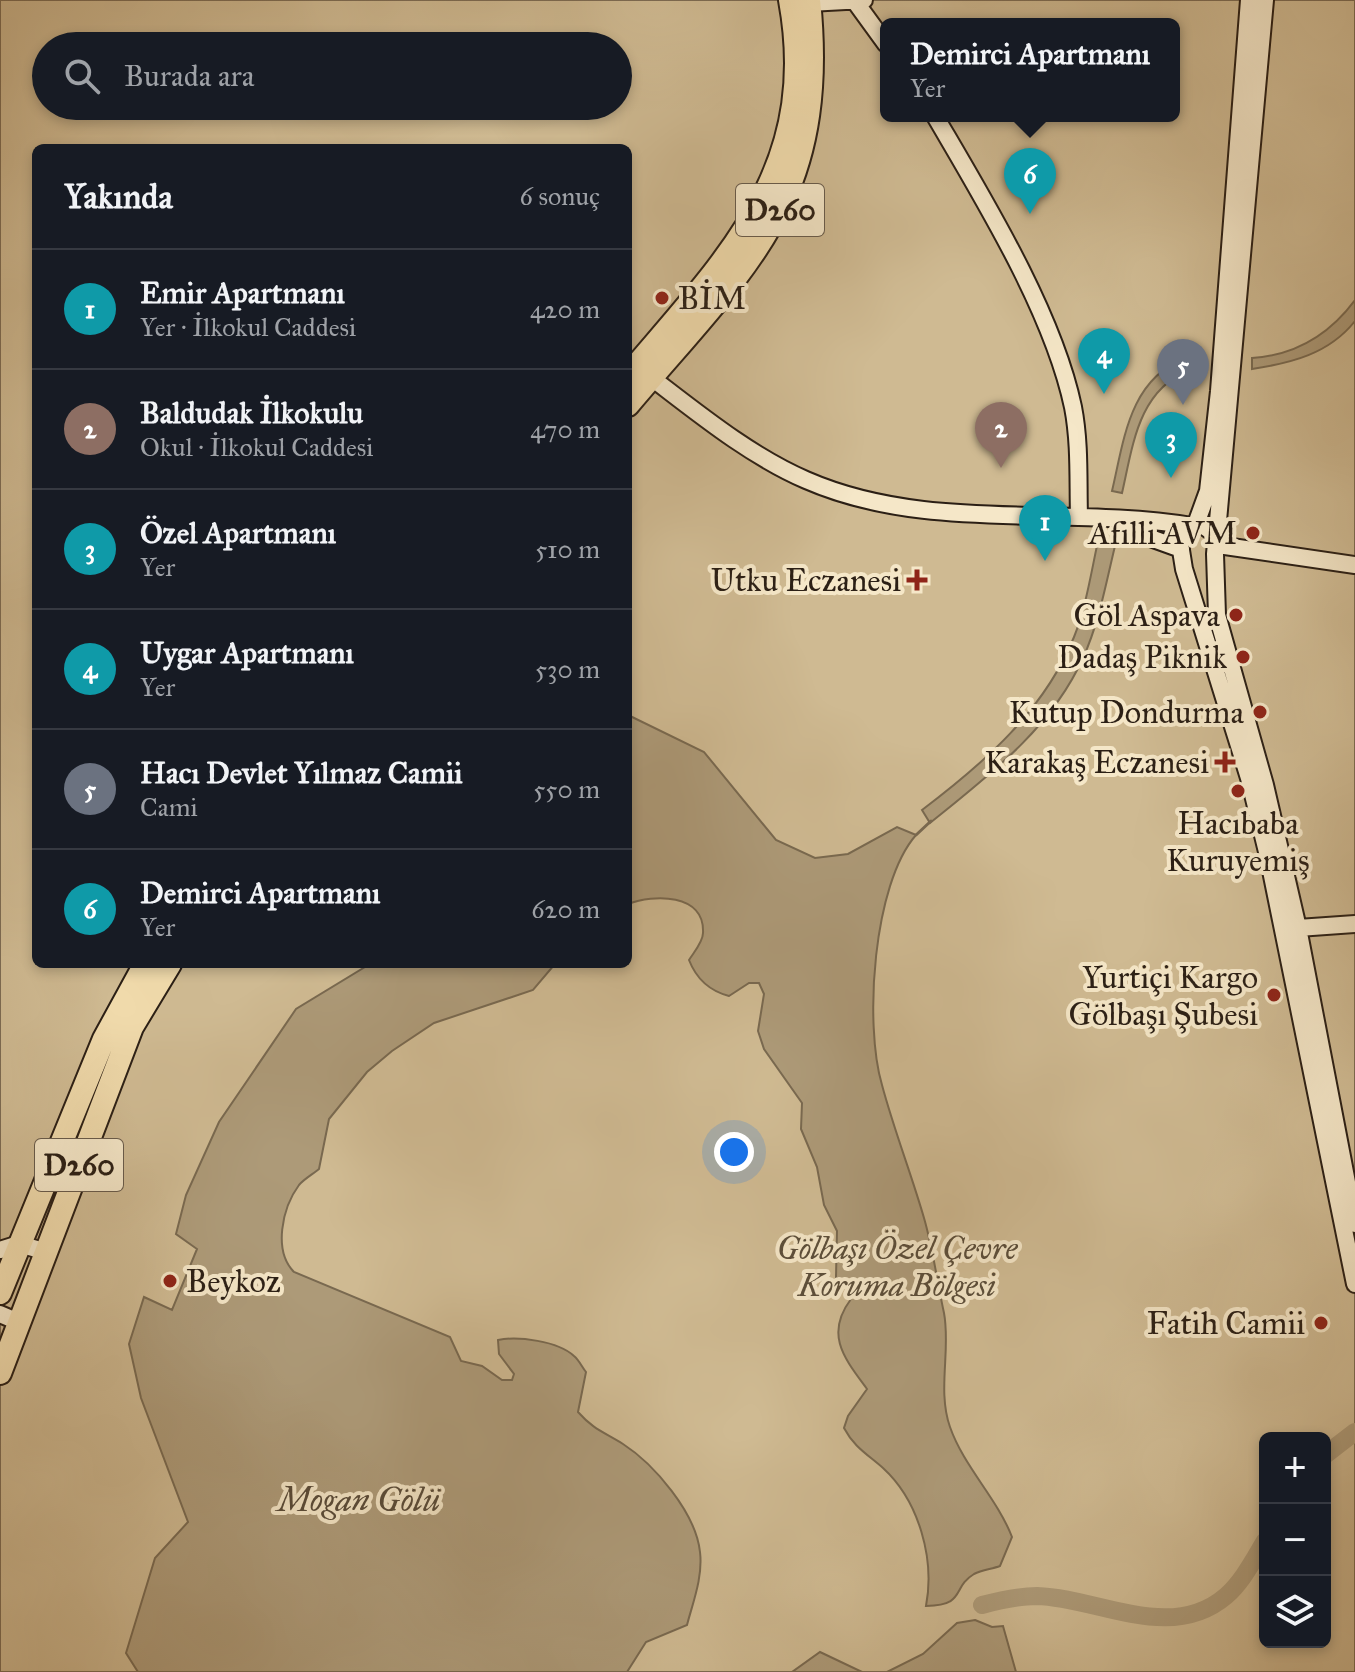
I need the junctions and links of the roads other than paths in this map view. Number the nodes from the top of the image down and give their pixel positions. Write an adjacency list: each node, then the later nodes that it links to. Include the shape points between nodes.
1 (854, 0): 2 (street); 5 (street); 6 (street)
2 (864, 0)
3 (1249, 0): 12 (street, via 1217,406 1208,491)
4 (1265, 0): 13 (street)
5 (803, 1): 8 (highway, D260, via 795,83 777,171 753,220)
6 (880, 36)
7 (938, 122): 10 (street, via 1009,248 1062,366 1075,419)
8 (639, 373): 9 (highway, D260); 10 (street, via 782,468 841,493 913,509)
9 (632, 393)
10 (1079, 517): 11 (street)
11 (1116, 519): 12 (street); 14 (street)
12 (1194, 525): 13 (street, via 1210,528); 14 (street, via 1181,535)
13 (1216, 545): 14 (street, via 1203,562); 15 (street); 17 (street, via 1217,615)
14 (1181, 549): 23 (street, via 1268,856)
15 (1355, 565)
16 (1355, 924): 17 (street)
17 (1298, 928): 20 (street)
18 (143, 968): 21 (highway, D260, via 104,1039)
19 (168, 968): 22 (highway, D260, via 132,1027)
20 (1355, 1224)
21 (9, 1247): 22 (street); 24 (highway, D260)
22 (47, 1252): 26 (highway, D260)
23 (1355, 1284)
24 (0, 1293)
25 (0, 1314): 26 (street)
26 (21, 1323): 27 (highway, D260)
27 (0, 1373)

